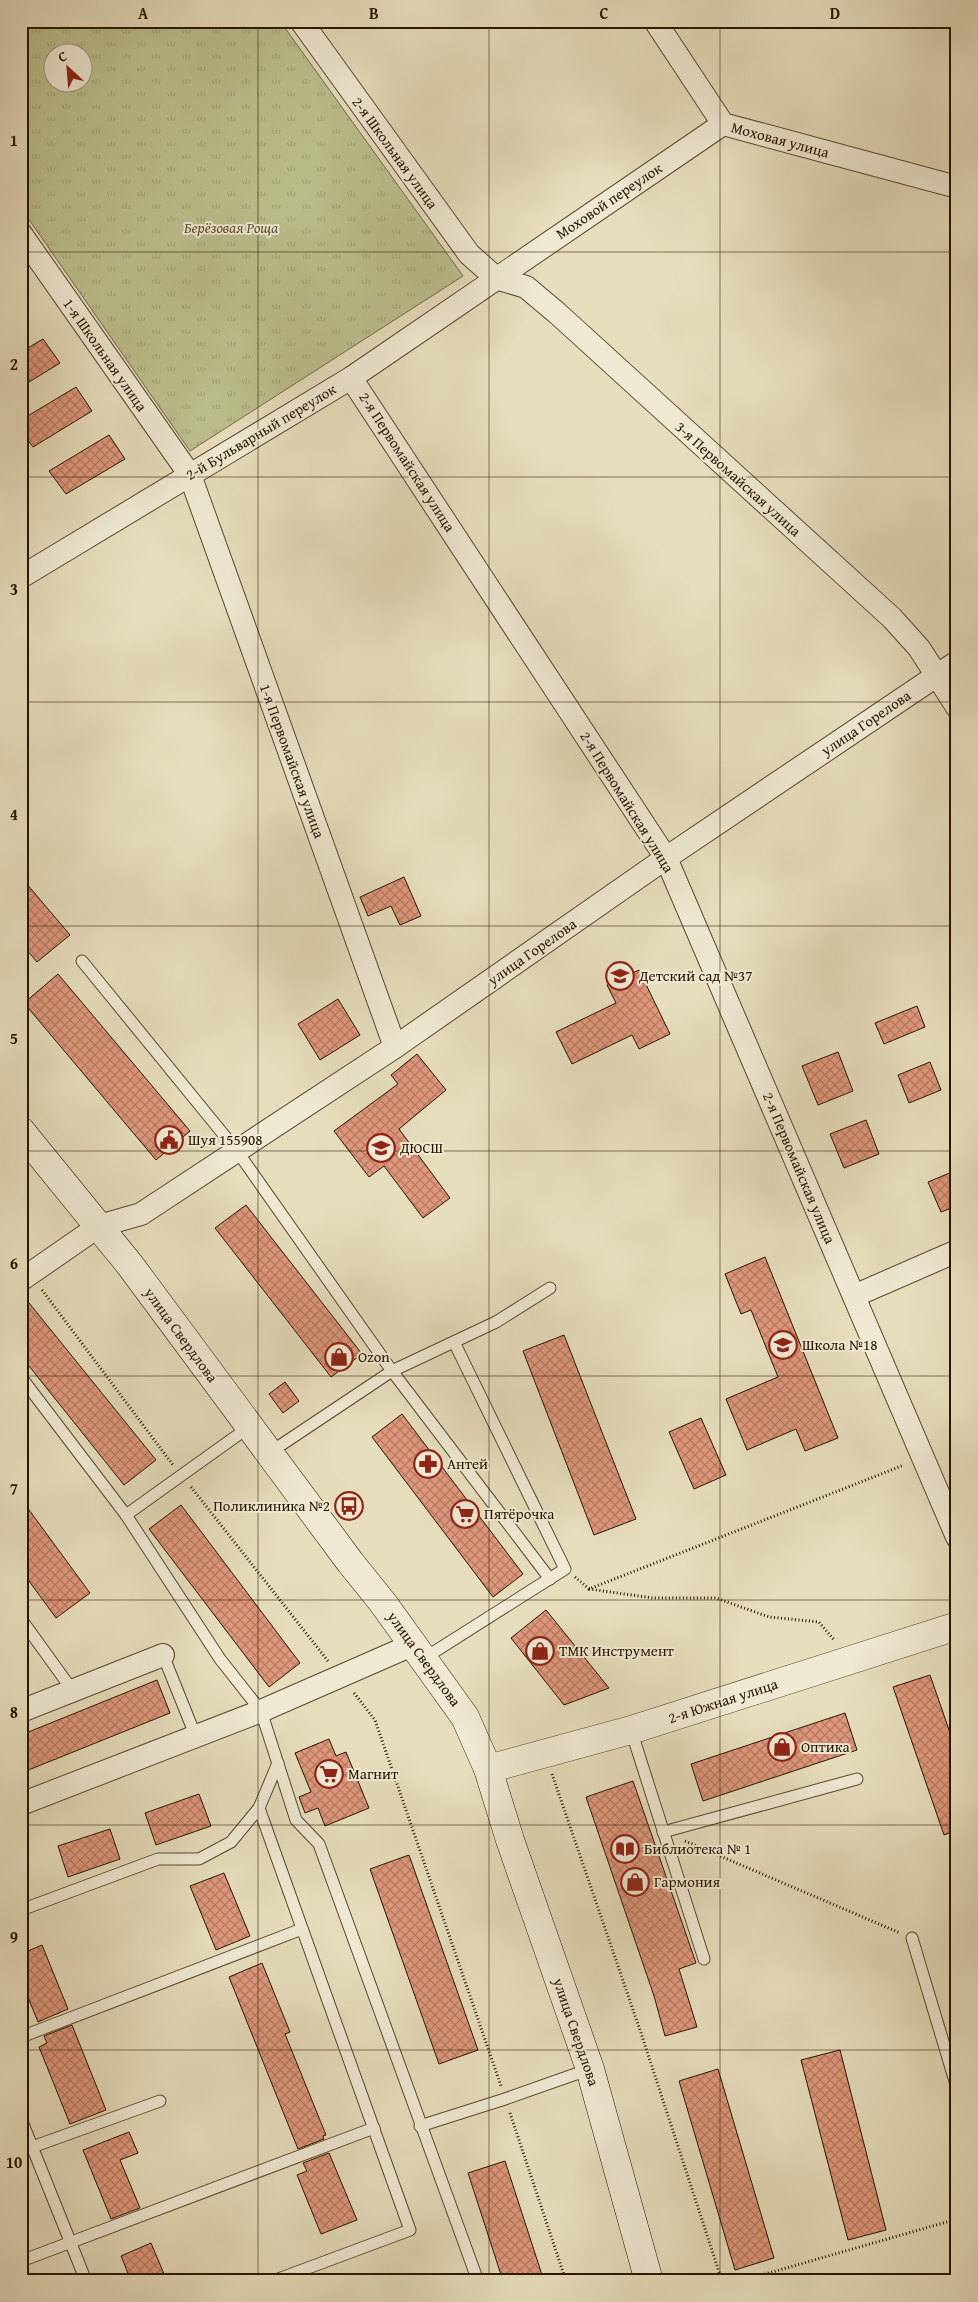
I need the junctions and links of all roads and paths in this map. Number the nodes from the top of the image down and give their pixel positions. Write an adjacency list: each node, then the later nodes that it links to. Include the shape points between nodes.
1 (301, 21): 6 (street, 2-я Школьная улица, via 453,233 469,254)
2 (655, 21): 3 (street, Моховая улица)
3 (723, 124): 4 (street, Моховая улица); 6 (street, Моховой переулок)
4 (957, 187)
5 (21, 234): 8 (street, 1-я Школьная улица)
6 (496, 278): 7 (street, 2-й Бульварный переулок); 11 (street, 3-я Первомайская улица, via 526,287 557,314 892,618)
7 (351, 378): 8 (street, 2-й Бульварный переулок); 13 (street, 2-я Первомайская улица)
8 (190, 475): 9 (street, 2-й Бульварный переулок); 15 (street, 1-я Первомайская улица)
9 (21, 577)
10 (957, 662): 11 (street, улица Горелова)
11 (937, 676): 12 (street, 3-я Первомайская улица); 13 (street, улица Горелова)
12 (957, 707)
13 (666, 858): 15 (street, улица Горелова); 22 (street, 2-я Первомайская улица)
14 (82, 961): 17 (lane)
15 (395, 1047): 17 (street, улица Горелова)
16 (21, 1131): 18 (main road, улица Свердлова)
17 (237, 1151): 18 (street, улица Горелова, via 141,1214); 24 (lane)
18 (98, 1226): 20 (street); 26 (main road, улица Свердлова)
19 (957, 1251): 22 (street)
20 (26, 1278): 29 (path)
21 (550, 1288): 23 (lane, via 496,1322)
22 (854, 1296): 28 (street, 2-я Первомайская улица)
23 (454, 1342): 24 (lane); 32 (lane)
24 (392, 1371): 27 (lane); 33 (lane)
25 (21, 1377): 30 (lane)
26 (249, 1427): 27 (main road, улица Свердлова); 29 (lane)
27 (268, 1453): 37 (main road, улица Свердлова)
28 (924, 1458): 31 (street, 2-я Первомайская улица); 34 (path)
29 (180, 1475): 30 (lane); 40 (path)
30 (126, 1515): 43 (lane, via 220,1659)
31 (957, 1537)
32 (565, 1569): 33 (lane); 34 (path)
33 (550, 1579): 37 (lane)
34 (588, 1589): 39 (path, via 653,1598 716,1598 769,1617 819,1622)
35 (21, 1619): 41 (lane)
36 (957, 1626): 39 (main road, 2-я Южная улица)
37 (418, 1652): 40 (street); 48 (main road, улица Свердлова, via 465,1717)
38 (163, 1655): 41 (street); 45 (lane)
39 (850, 1660): 44 (main road, 2-я Южная улица)
40 (341, 1677): 43 (street); 60 (path, via 375,1720)
41 (73, 1691): 42 (street)
42 (21, 1711)
43 (262, 1711): 45 (street); 47 (lane)
44 (632, 1730): 46 (main road, 2-я Южная улица); 52 (lane)
45 (196, 1736): 50 (street)
46 (545, 1755): 48 (main road, 2-я Южная улица); 73 (path)
47 (278, 1763): 51 (lane); 63 (lane, via 296,1820 319,1844)
48 (488, 1769): 58 (main road, улица Свердлова)
49 (856, 1779): 52 (lane)
50 (21, 1804)
51 (259, 1808): 53 (lane, via 231,1842 199,1859 158,1859); 54 (lane)
52 (663, 1832): 55 (path); 56 (lane)
53 (21, 1910)
54 (302, 1929): 57 (lane); 64 (lane)
55 (912, 1938): 59 (lane)
56 (704, 1959)
57 (21, 2037)
58 (590, 2069): 60 (lane); 72 (main road, улица Свердлова)
59 (957, 2088)
60 (506, 2099): 63 (lane); 71 (path)
61 (160, 2101): 65 (lane)
62 (21, 2120): 65 (lane)
63 (420, 2126): 70 (lane)
64 (374, 2128): 67 (lane); 69 (lane, via 410,2230)
65 (27, 2149): 68 (lane)
66 (957, 2219): 74 (path)
67 (21, 2261)
68 (86, 2281)
69 (273, 2281)
70 (478, 2281)
71 (566, 2281)
72 (649, 2281)
73 (722, 2281)
74 (741, 2281)

